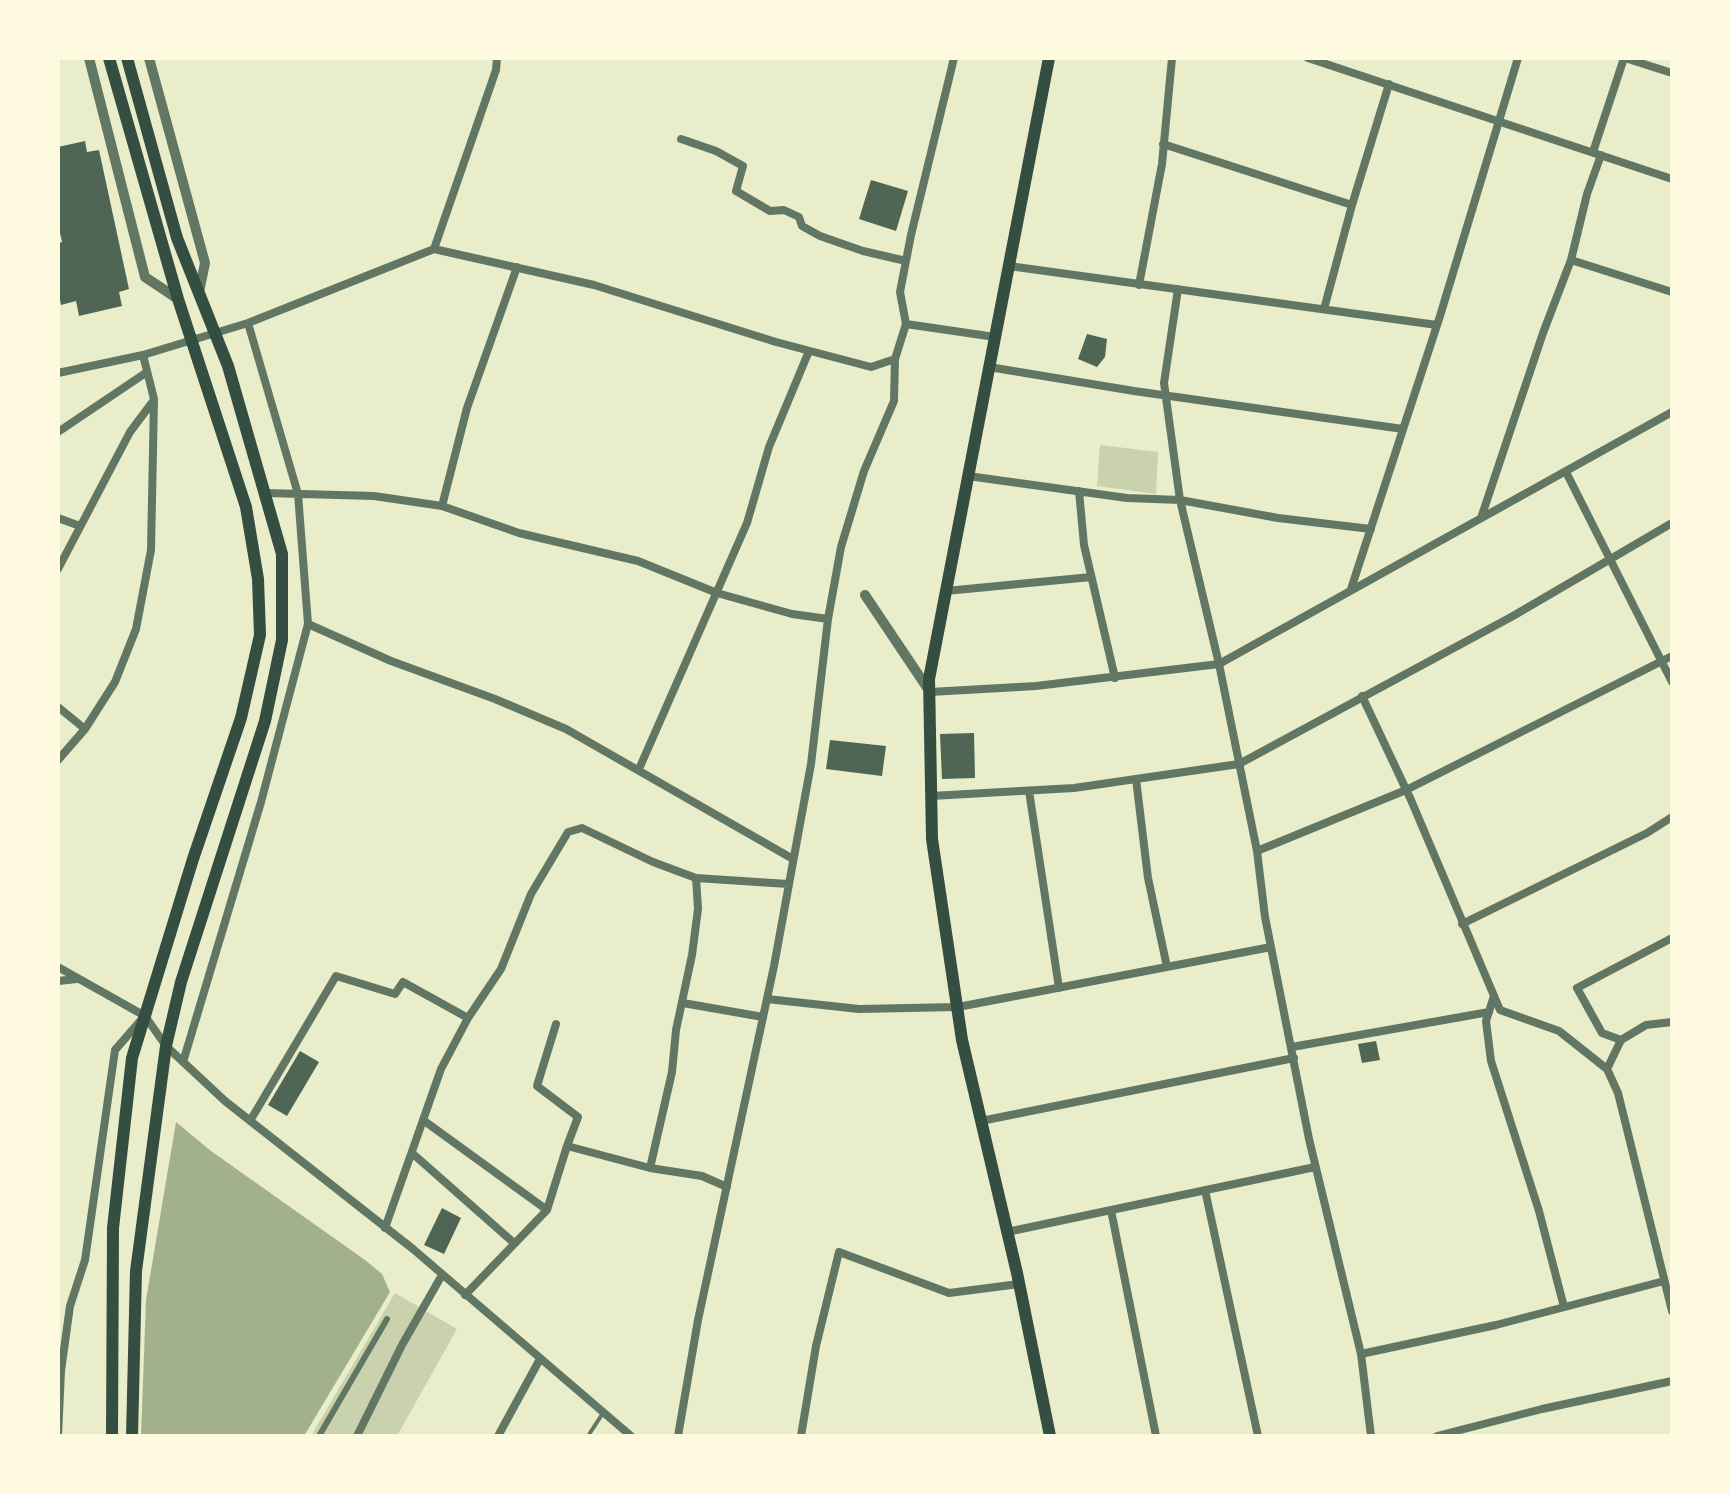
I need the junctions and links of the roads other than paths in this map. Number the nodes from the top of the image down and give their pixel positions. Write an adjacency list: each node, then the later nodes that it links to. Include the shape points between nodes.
1 (89, 58): 29 (street, via 145,277)
2 (109, 58): 29 (main road)
3 (127, 58): 27 (main road, via 177,238)
4 (149, 58): 27 (street, via 205,263)
5 (497, 58): 20 (street)
6 (954, 58): 22 (street)
7 (1049, 58): 23 (main road)
8 (1172, 58): 16 (street)
9 (1518, 58): 14 (street)
10 (1625, 58): 12 (street); 17 (street)
11 (1313, 59): 13 (street)
12 (1672, 73)
13 (1389, 84): 14 (street); 19 (street)
14 (1499, 120): 17 (street); 33 (street)
15 (681, 139): 22 (street, via 743,166 736,191 770,211 799,217 802,226 820,236)
16 (1163, 144): 19 (street); 25 (street)
17 (1597, 153): 18 (street); 21 (street)
18 (1672, 179)
19 (1352, 205): 30 (street)
20 (434, 249): 24 (street); 31 (street)
21 (1571, 260): 28 (street); 56 (street)
22 (906, 261): 32 (street, via 900,292)
23 (1009, 266): 25 (street); 35 (main road)
24 (517, 267): 37 (street); 54 (street, via 467,408)
25 (1139, 285): 26 (street)
26 (1178, 289): 30 (street); 43 (street)
27 (199, 292): 34 (main road)
28 (1672, 292)
29 (178, 299): 36 (main road)
30 (1324, 309): 33 (street)
31 (248, 323): 34 (street); 52 (street)
32 (906, 324): 35 (street); 39 (street)
33 (1437, 325): 46 (street)
34 (215, 333): 36 (street); 51 (main road)
35 (995, 337): 40 (main road)
36 (191, 339): 38 (street); 103 (main road, via 246,507 258,579 260,635 241,718)
37 (809, 351): 39 (street, via 871,367); 65 (street)
38 (143, 355): 41 (street); 42 (street)
39 (895, 359): 67 (street, via 894,401 864,471 841,547)
40 (989, 367): 43 (street); 49 (main road)
41 (147, 372): 44 (street); 47 (street)
42 (58, 373)
43 (1165, 396): 46 (street); 53 (street)
44 (154, 399): 58 (street, via 130,432); 77 (street, via 151,550 136,629 115,682)
45 (1672, 412): 48 (street)
46 (1403, 429): 59 (street)
47 (58, 432)
48 (1566, 472): 56 (street); 60 (street)
49 (968, 476): 50 (street); 64 (main road)
50 (1079, 491): 53 (street); 62 (street)
51 (266, 493): 52 (street); 109 (main road, via 282,554 282,640 265,721 181,982)
52 (298, 494): 54 (street, via 374,496); 68 (street)
53 (1180, 500): 59 (street); 71 (street)
54 (442, 506): 65 (street, via 519,533 638,561)
55 (58, 518): 58 (street)
56 (1480, 519): 63 (street)
57 (1672, 523): 60 (street)
58 (80, 526): 61 (street)
59 (1371, 529): 63 (street)
60 (1610, 557): 70 (street); 75 (street, via 1513,616)
61 (58, 569)
62 (1091, 577): 64 (street); 72 (street)
63 (1351, 590): 71 (street)
64 (946, 591): 74 (main road)
65 (717, 593): 67 (street); 80 (street)
66 (865, 595): 74 (street)
67 (828, 619): 87 (street, via 811,764)
68 (308, 624): 80 (street, via 566,729); 112 (street)
69 (1672, 656): 70 (street)
70 (1660, 659): 73 (street); 82 (street)
71 (1219, 664): 72 (street); 79 (street)
72 (1115, 678): 74 (street)
73 (1672, 682)
74 (930, 692): 84 (main road)
75 (1362, 696): 79 (street); 82 (street)
76 (58, 707): 77 (street)
77 (85, 729): 78 (street)
78 (58, 760)
79 (1239, 764): 81 (street); 86 (street)
80 (639, 769): 87 (street)
81 (1136, 779): 83 (street); 94 (street, via 1148,878)
82 (1406, 790): 86 (street); 90 (street)
83 (1029, 791): 84 (street); 97 (street)
84 (931, 796): 101 (main road, via 932,839)
85 (1672, 817): 90 (street)
86 (1257, 851): 92 (street)
87 (793, 859): 89 (street)
88 (696, 878): 89 (street); 100 (street, via 698,909); 105 (street, via 582,828 568,832 531,894 501,969)
89 (788, 884): 99 (street)
90 (1462, 924): 98 (street)
91 (1672, 938): 108 (street, via 1577,988 1602,1033)
92 (1271, 947): 94 (street); 110 (street)
93 (58, 967): 95 (street)
94 (1167, 967): 97 (street)
95 (78, 979): 96 (street); 103 (street)
96 (58, 981)
97 (1059, 988): 101 (street)
98 (1494, 996): 102 (street); 113 (street, via 1500,1010 1559,1031)
99 (767, 999): 101 (street, via 859,1009); 104 (street)
100 (683, 1003): 104 (street); 120 (street)
101 (958, 1007): 116 (main road)
102 (1489, 1012): 110 (street); 132 (street, via 1491,1061)
103 (145, 1016): 109 (street); 139 (street, via 115,1050 85,1260 70,1306); 140 (main road, via 132,1058 113,1228)
104 (763, 1017): 121 (street)
105 (468, 1018): 114 (street, via 441,1069); 115 (street, via 403,982 395,994 336,976)
106 (1672, 1022): 108 (street, via 1646,1025)
107 (556, 1024): 117 (street, via 537,1086 578,1117)
108 (1621, 1040): 113 (street)
109 (166, 1046): 112 (street); 141 (main road, via 136,1271)
110 (1292, 1047): 111 (street)
111 (1294, 1058): 116 (street); 119 (street)
112 (183, 1062): 115 (street)
113 (1607, 1069): 129 (street, via 1621,1105)
114 (423, 1120): 118 (street); 123 (street)
115 (250, 1121): 125 (street)
116 (981, 1121): 126 (main road)
117 (567, 1146): 120 (street); 123 (street)
118 (412, 1153): 125 (street); 127 (street)
119 (1315, 1167): 122 (street); 135 (street)
120 (650, 1168): 121 (street, via 702,1176)
121 (727, 1187): 147 (street)
122 (1205, 1190): 124 (street); 151 (street)
123 (547, 1210): 127 (street)
124 (1111, 1210): 126 (street); 150 (street)
125 (385, 1228): 128 (street)
126 (1007, 1232): 130 (main road)
127 (514, 1243): 131 (street)
128 (442, 1275): 131 (street); 143 (street)
129 (1664, 1281): 132 (street); 133 (street)
130 (1019, 1284): 148 (street, via 949,1293 839,1252); 149 (main road)
131 (465, 1295): 136 (street)
132 (1564, 1307): 135 (street)
133 (1672, 1311)
134 (387, 1319): 142 (street)
135 (1361, 1354): 152 (street)
136 (540, 1359): 138 (street); 144 (street)
137 (1672, 1381): 153 (street)
138 (603, 1413): 145 (lane); 146 (street)
139 (58, 1436)
140 (112, 1436)
141 (132, 1436)
142 (319, 1436)
143 (357, 1436)
144 (498, 1436)
145 (588, 1436)
146 (631, 1436)
147 (678, 1436)
148 (801, 1436)
149 (1050, 1436)
150 (1156, 1436)
151 (1258, 1436)
152 (1371, 1436)
153 (1437, 1436)

